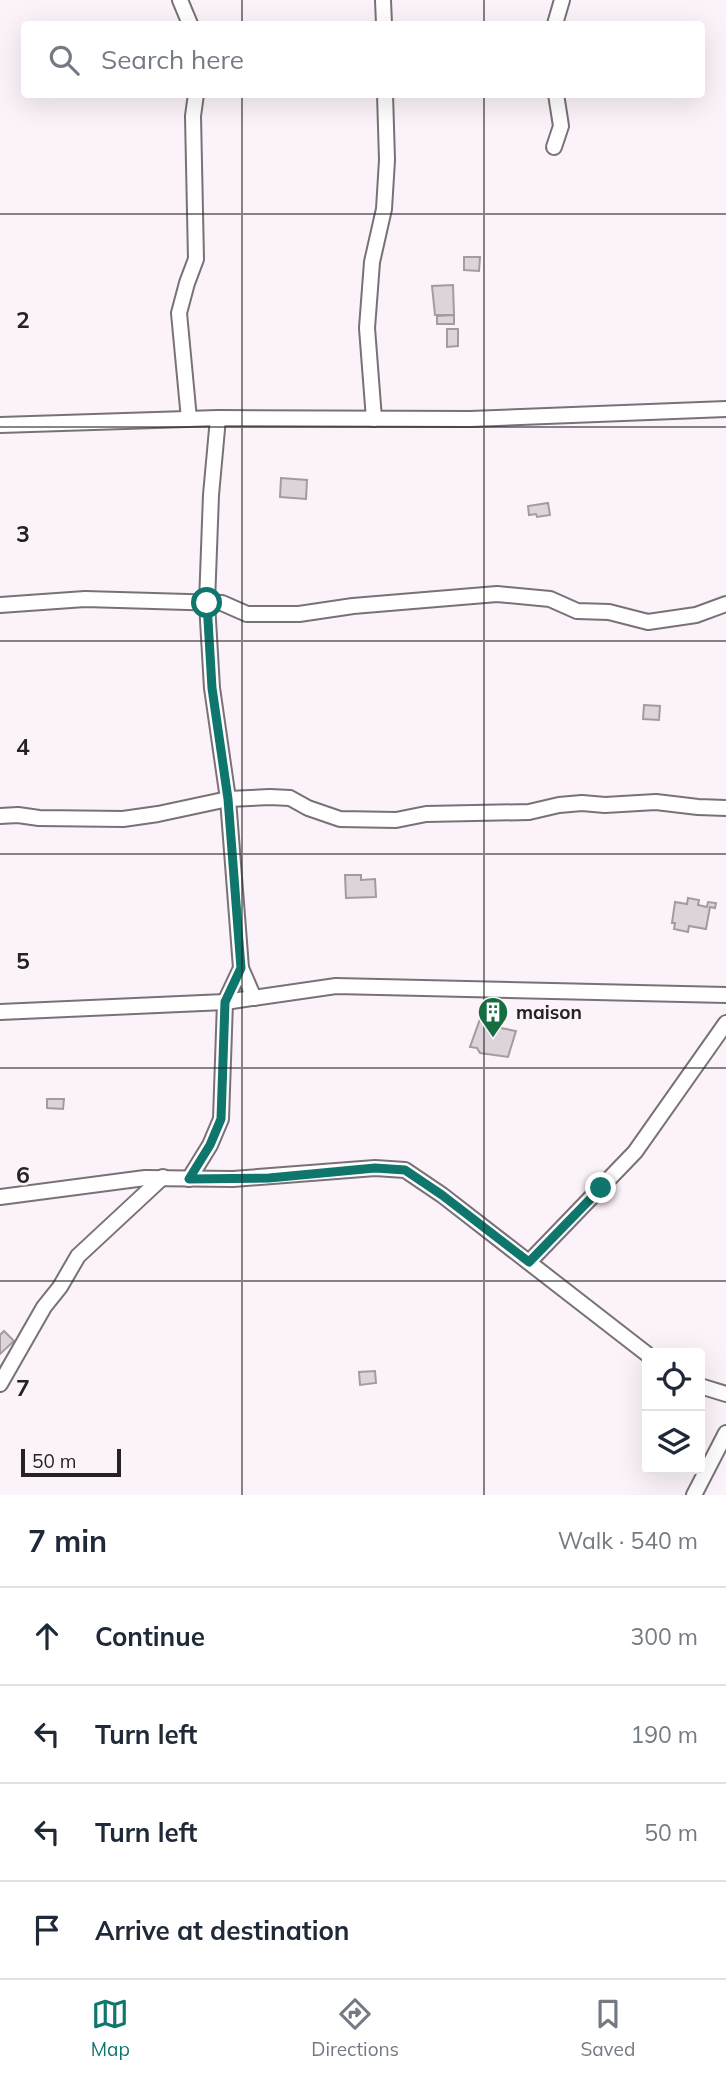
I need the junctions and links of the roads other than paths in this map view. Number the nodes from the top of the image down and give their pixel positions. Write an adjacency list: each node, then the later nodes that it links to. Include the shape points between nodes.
1 (180, 0): 4 (street)
2 (383, 0): 5 (street)
3 (562, 0): 6 (street)
4 (189, 21)
5 (384, 21)
6 (555, 21)
7 (196, 98): 13 (street, via 196,259 179,313)
8 (385, 98): 14 (street, via 384,209 372,262 367,328)
9 (557, 98): 10 (street, via 561,126)
10 (554, 146)
11 (726, 409): 14 (street)
12 (218, 418): 13 (street); 14 (street); 16 (street)
13 (190, 419): 15 (street)
14 (374, 419)
15 (0, 425)
16 (207, 603): 17 (street, via 222,603 247,614 299,614 497,594 550,599 578,611 609,612 648,622 695,615); 18 (street, via 85,599); 19 (street, via 212,688)
17 (726, 604)
18 (0, 606)
19 (228, 799): 20 (street, via 290,798 340,819 529,812 582,803 656,802); 21 (street, via 123,819); 22 (street)
20 (726, 808)
21 (0, 816)
22 (241, 968): 24 (street); 25 (street)
23 (726, 995): 24 (street, via 336,986)
24 (254, 998): 25 (street)
25 (225, 1002): 26 (street); 29 (street, via 221,1119)
26 (0, 1012)
27 (726, 1023): 31 (street, via 635,1152)
28 (163, 1177): 29 (street); 30 (street); 33 (street, via 78,1256)
29 (189, 1179): 31 (street, via 405,1170)
30 (0, 1196)
31 (529, 1262): 32 (street)
32 (642, 1350)
33 (0, 1384)
34 (705, 1388): 35 (street)
35 (726, 1394)
36 (726, 1433): 37 (street)
37 (694, 1495)

